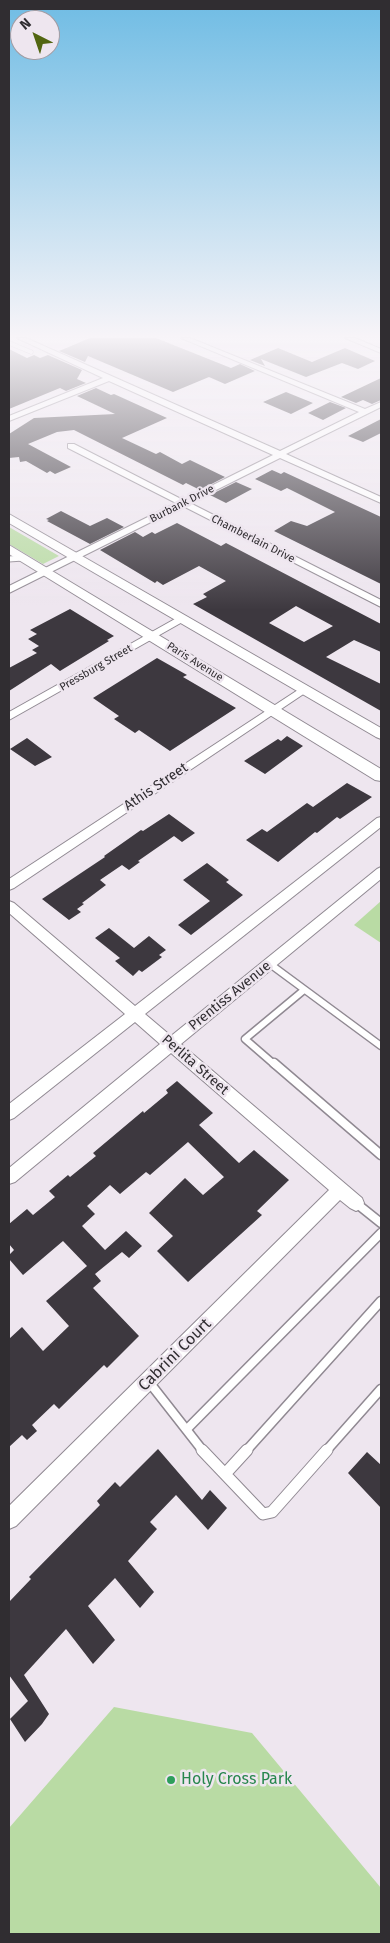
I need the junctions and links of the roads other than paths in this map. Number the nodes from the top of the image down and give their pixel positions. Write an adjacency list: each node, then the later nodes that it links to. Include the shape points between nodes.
1 (222, 429): 4 (street)
2 (331, 429): 4 (street, Burbank Drive)
3 (71, 446): 6 (street, Chamberlain Drive)
4 (279, 454): 5 (street); 6 (street, Burbank Drive)
5 (381, 500)
6 (182, 503): 9 (street, Burbank Drive); 14 (street, Chamberlain Drive)
7 (9, 518): 9 (street)
8 (9, 549): 10 (street, Paris Avenue)
9 (76, 556): 12 (street, Burbank Drive); 15 (street)
10 (24, 558): 11 (lane); 12 (street, Paris Avenue)
11 (9, 559)
12 (46, 571): 13 (street, Burbank Drive); 16 (street, Paris Avenue)
13 (9, 590)
14 (381, 604)
15 (182, 618): 16 (street, Pressburg Street); 17 (street)
16 (152, 635): 18 (street, Paris Avenue); 19 (street, Pressburg Street)
17 (304, 689): 18 (street, Athis Street); 20 (street)
18 (273, 710): 21 (street, Paris Avenue); 24 (street, Athis Street)
19 (9, 717)
20 (381, 734)
21 (381, 776)
22 (381, 821): 28 (street)
23 (381, 872): 26 (street, Prentiss Avenue)
24 (9, 885)
25 (9, 906): 28 (street, Perlita Street)
26 (270, 964): 27 (lane); 29 (street, Prentiss Avenue)
27 (304, 990): 30 (lane); 32 (lane, via 245,1039)
28 (135, 1014): 29 (street, Perlita Street); 31 (street)
29 (171, 1045): 33 (street, Prentiss Avenue); 34 (street, Perlita Street)
30 (381, 1046)
31 (9, 1113)
32 (381, 1155)
33 (9, 1177)
34 (339, 1190): 35 (street, Perlita Street); 39 (street, Cabrini Court)
35 (356, 1203): 36 (lane, Perlita Street)
36 (381, 1223)
37 (381, 1233): 41 (lane)
38 (381, 1302): 42 (lane)
39 (148, 1382): 41 (lane); 43 (street, Cabrini Court)
40 (381, 1389): 42 (lane, via 272,1512 263,1514)
41 (188, 1429): 42 (lane, via 197,1444)
42 (226, 1474)
43 (9, 1519)

